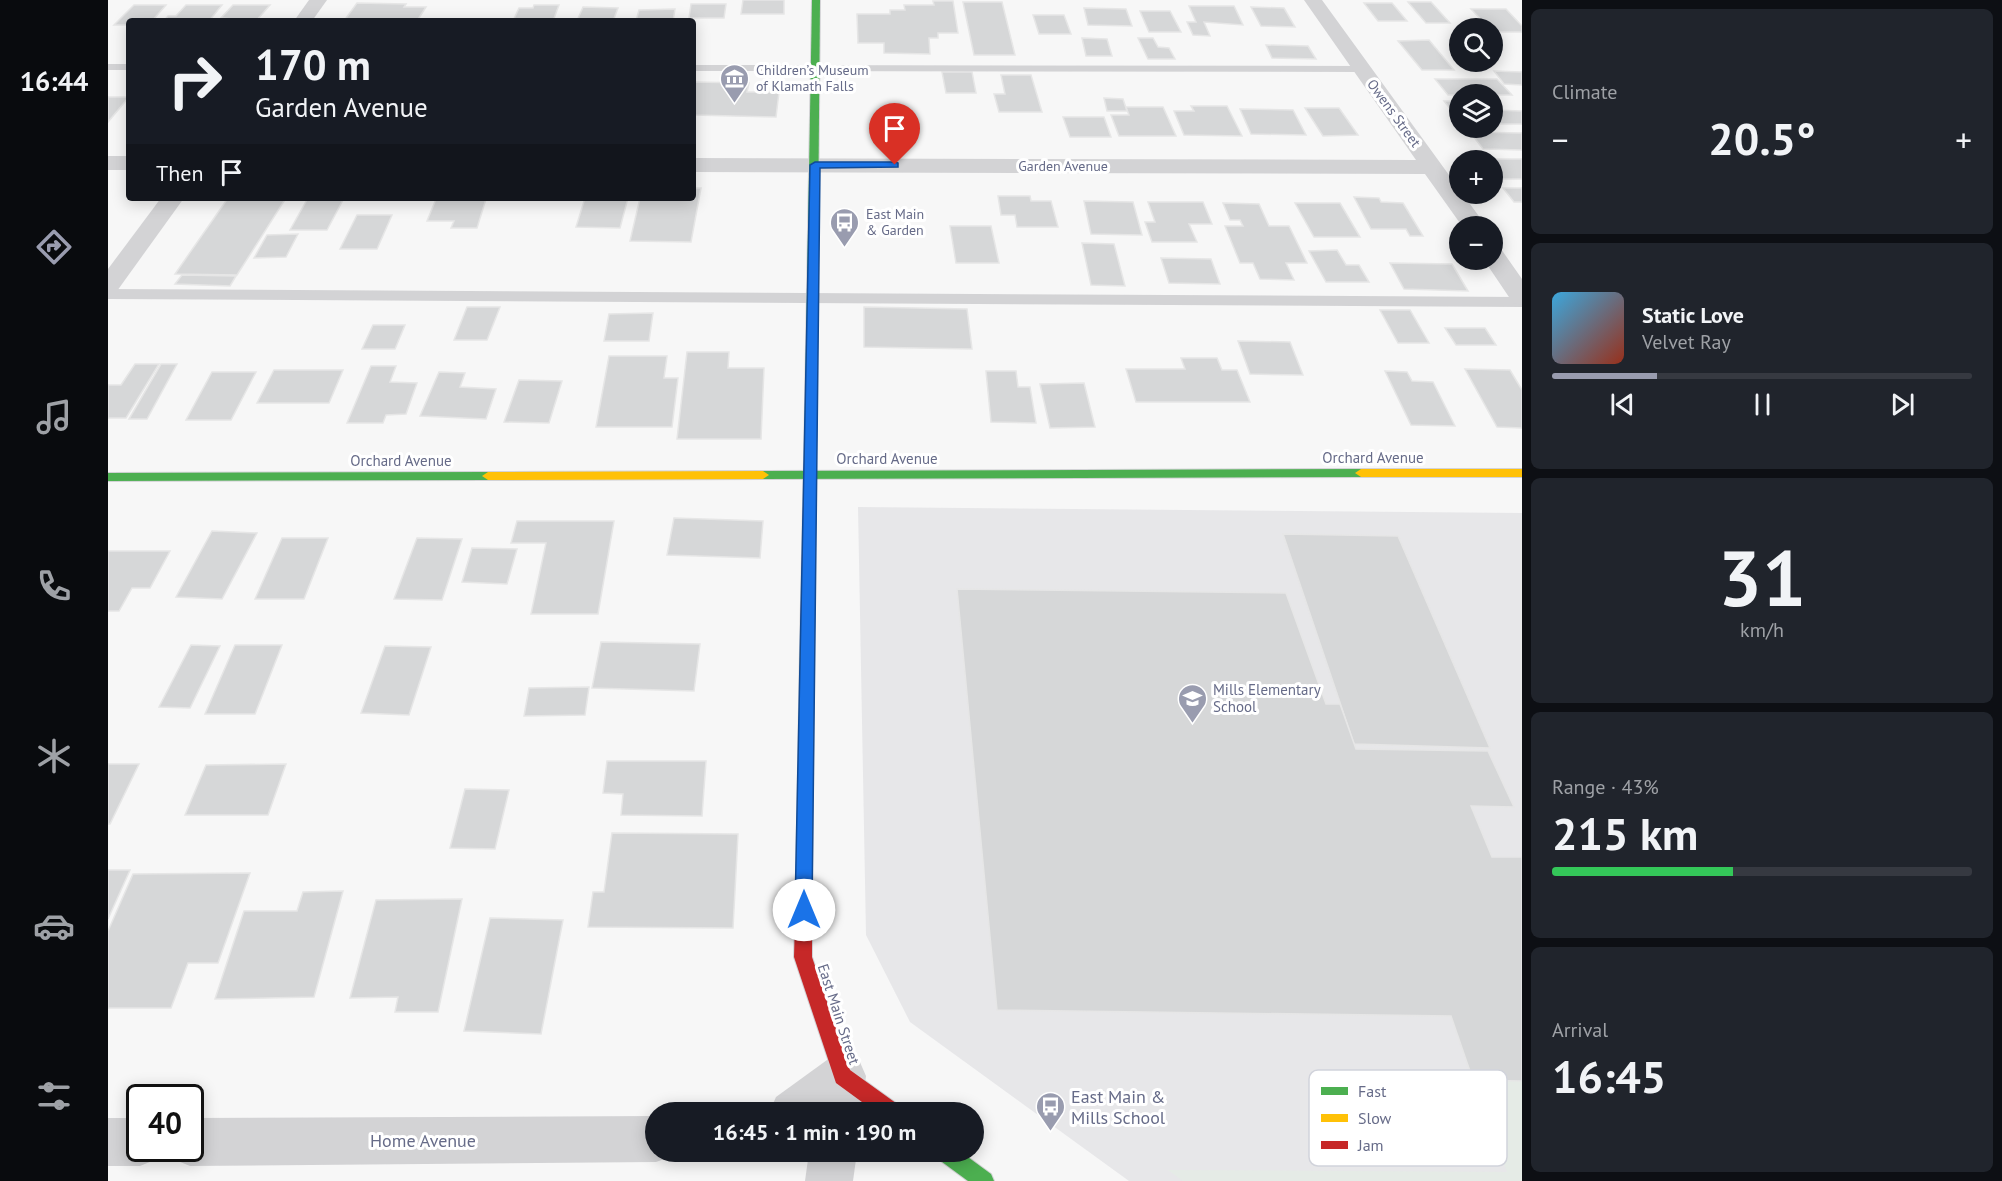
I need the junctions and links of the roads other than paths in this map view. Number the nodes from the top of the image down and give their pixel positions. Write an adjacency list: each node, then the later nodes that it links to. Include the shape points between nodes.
1 (318, 0): 4 (street)
2 (816, 0): 8 (street, East Main Street)
3 (1313, 0): 9 (street, Owens Street)
4 (305, 18)
5 (108, 67): 6 (lane)
6 (126, 67)
7 (696, 68): 8 (lane)
8 (816, 68): 9 (lane); 13 (street, East Main Street)
9 (1362, 69): 14 (street, Owens Street)
10 (108, 162): 11 (street)
11 (126, 163)
12 (696, 165): 13 (street, Garden Avenue)
13 (815, 165): 14 (street, Garden Avenue); 20 (street, East Main Street)
14 (1433, 167): 16 (street, Owens Street)
15 (171, 201): 18 (street)
16 (1467, 216)
17 (1503, 270): 21 (street)
18 (108, 286)
19 (108, 294): 20 (lane)
20 (812, 298): 21 (lane); 23 (street, East Main Street)
21 (1522, 299)
22 (1522, 473): 23 (street, Orchard Avenue)
23 (809, 475): 24 (street, Orchard Avenue); 25 (street, East Main Street, via 803,957)
24 (108, 477)
25 (840, 1094): 26 (street); 27 (street, East Main Street)
26 (820, 1102)
27 (862, 1102)
28 (645, 1139): 31 (street, Home Avenue)
29 (108, 1142): 30 (street)
30 (126, 1142)
31 (204, 1142)
32 (832, 1162): 34 (street)
33 (958, 1162): 35 (street)
34 (829, 1181)
35 (984, 1181)

